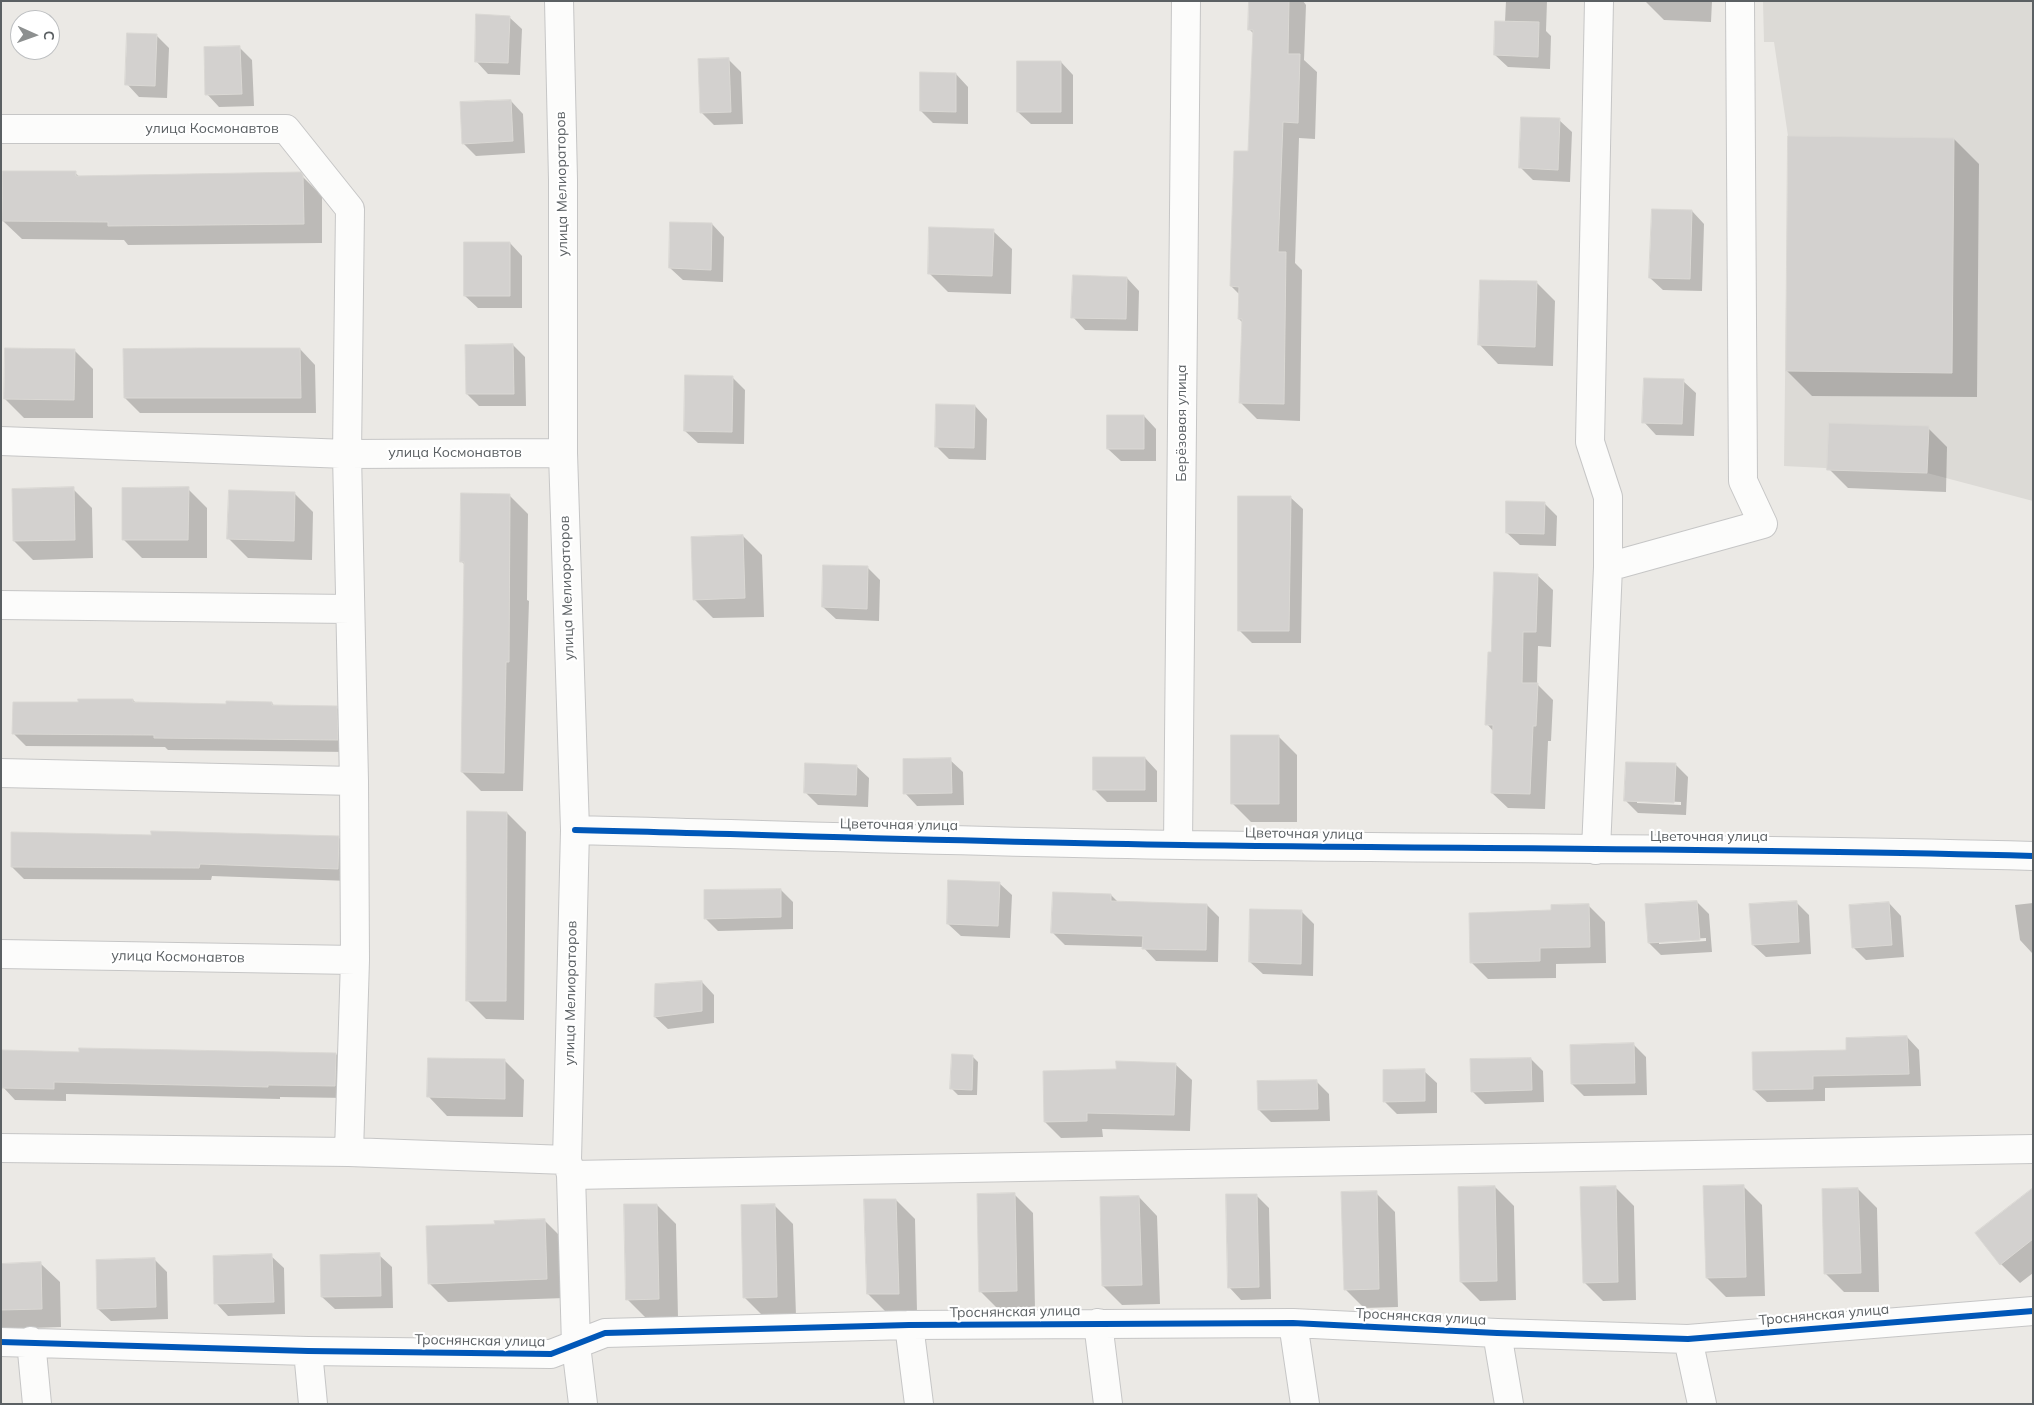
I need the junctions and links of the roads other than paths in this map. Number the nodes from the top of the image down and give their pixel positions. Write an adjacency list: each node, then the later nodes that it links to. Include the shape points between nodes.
1 (559, 1): 7 (street, улица Мелиораторов)
2 (1186, 1): 15 (street, Берёзовая улица)
3 (1599, 1): 9 (street, via 1590,442 1608,497)
4 (1740, 1): 9 (street, via 1743,481 1763,524)
5 (1, 129): 8 (street, улица Космонавтов, via 286,129 350,209)
6 (1, 442): 8 (street, улица Космонавтов)
7 (563, 453): 8 (street, улица Космонавтов); 14 (street, улица Мелиораторов)
8 (347, 454): 11 (street, улица Космонавтов)
9 (1608, 567): 16 (street)
10 (1, 605): 11 (street)
11 (350, 609): 13 (street, улица Космонавтов)
12 (1, 773): 13 (street)
13 (354, 781): 19 (street, улица Космонавтов)
14 (575, 830): 15 (street, Цветочная улица); 23 (street, улица Мелиораторов)
15 (1178, 845): 16 (street, Цветочная улица)
16 (1596, 850): 17 (street, Цветочная улица, via 1796,849)
17 (2033, 856)
18 (1, 954): 19 (street, улица Космонавтов)
19 (355, 960): 22 (street, улица Космонавтов)
20 (1, 1148): 22 (street)
21 (2033, 1149): 23 (street)
22 (349, 1152): 23 (street)
23 (569, 1167): 32 (street, улица Мелиораторов)
24 (2033, 1311): 29 (street, Троснянская улица)
25 (1098, 1323): 26 (street, Троснянская улица); 27 (street, Троснянская улица); 38 (street)
26 (1293, 1323): 28 (street, Троснянская улица); 39 (street)
27 (909, 1325): 32 (street, Троснянская улица, via 605,1333); 37 (street)
28 (1497, 1333): 29 (street, Троснянская улица); 40 (street)
29 (1688, 1339): 41 (street)
30 (31, 1341): 31 (street, Троснянская улица); 33 (street, Троснянская улица); 34 (street)
31 (1, 1342)
32 (576, 1345): 33 (street, Троснянская улица, via 552,1354); 36 (street, улица Мелиораторов)
33 (308, 1351): 35 (street)
34 (37, 1404)
35 (314, 1404)
36 (583, 1404)
37 (919, 1404)
38 (1108, 1404)
39 (1305, 1404)
40 (1509, 1404)
41 (1702, 1404)

